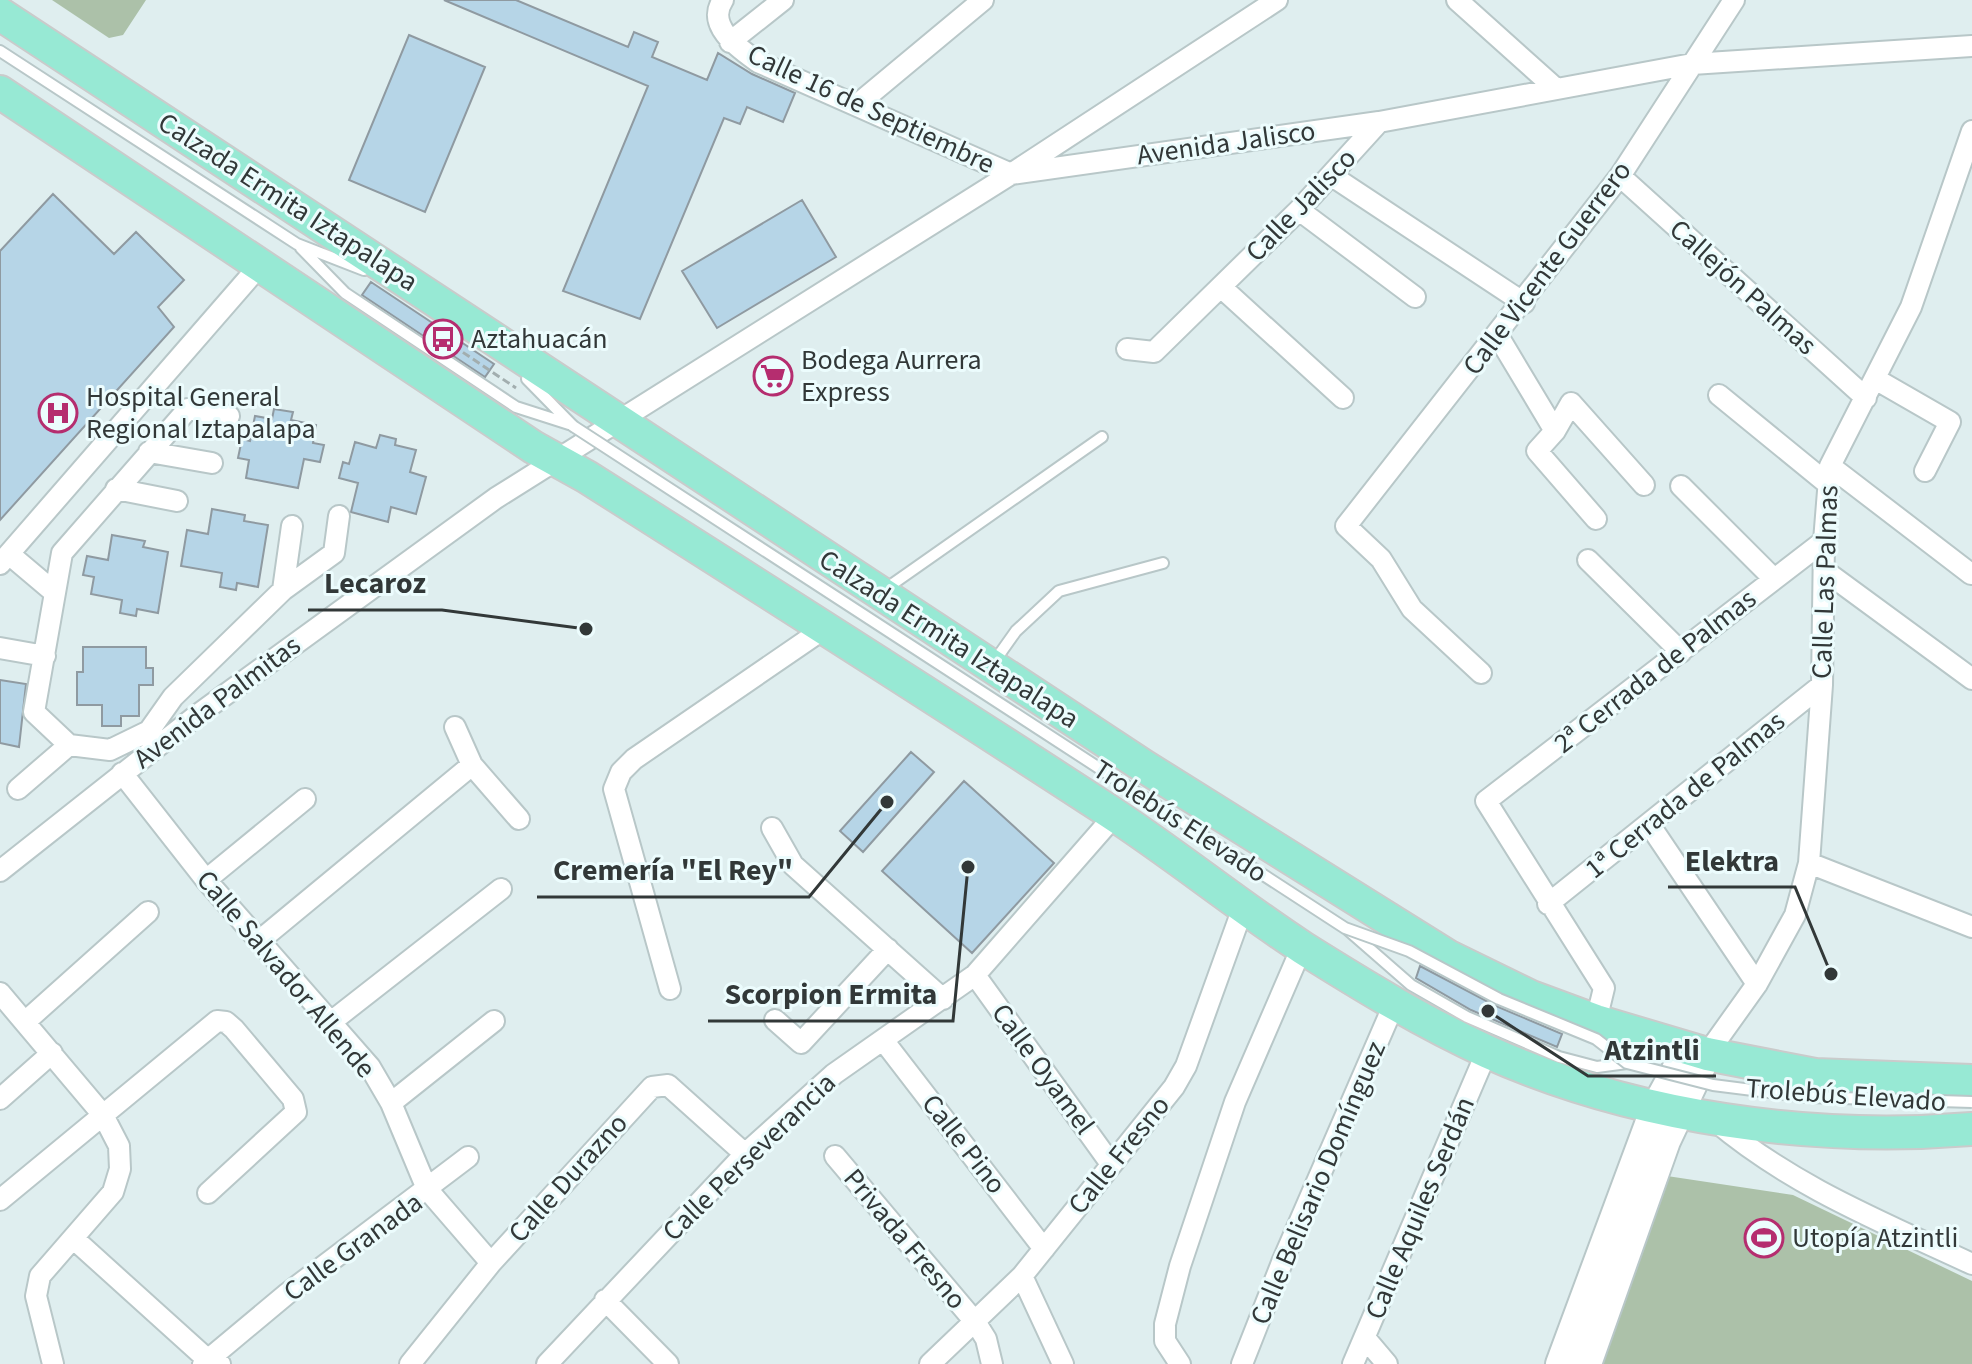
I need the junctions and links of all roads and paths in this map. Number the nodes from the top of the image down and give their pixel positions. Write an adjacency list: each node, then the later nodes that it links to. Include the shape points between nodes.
1 (723, 0): 8 (street, Calle 16 de Septiembre, via 720,24)
2 (783, 0): 8 (street)
3 (983, 0): 14 (street)
4 (1277, 0): 17 (street)
5 (1457, 0): 12 (street)
6 (1734, 0): 11 (street, Calle Vicente Guerrero)
7 (0, 14): 37 (main road, Calzada Ermita Iztapalapa)
8 (730, 42): 14 (street, Calle 16 de Septiembre, via 758,62)
9 (1972, 46): 11 (street, Avenida Jalisco)
10 (0, 51): 21 (lane, Trolebús Elevado)
11 (1692, 64): 12 (street, Avenida Jalisco); 19 (street, Calle Vicente Guerrero)
12 (1554, 87): 15 (street, Avenida Jalisco)
13 (0, 92): 22 (main road, Calzada Ermita Iztapalapa)
14 (858, 104): 17 (street, Calle 16 de Septiembre)
15 (1379, 122): 17 (street, Avenida Jalisco); 18 (street, Calle Jalisco)
16 (1972, 131): 32 (street, Calle Las Palmas, via 1911,307)
17 (1011, 174): 37 (street, Avenida Jalisco)
18 (1332, 176): 20 (street, Calle Jalisco); 26 (street)
19 (1620, 176): 26 (street, Calle Vicente Guerrero); 35 (street, Callejón Palmas)
20 (1299, 210): 24 (street, Calle Jalisco); 25 (street)
21 (297, 244): 23 (lane, Trolebús Elevado); 38 (lane, Trolebús Elevado, via 345,293 516,407)
22 (261, 264): 42 (main road, Calzada Ermita Iztapalapa); 54 (street)
23 (375, 277)
24 (1221, 287): 29 (street, Calle Jalisco, via 1154,352); 34 (street)
25 (1415, 297)
26 (1524, 303): 27 (street, Calle Vicente Guerrero)
27 (1498, 336): 39 (street); 68 (street, Calle Vicente Guerrero, via 1346,526 1381,559 1412,609)
28 (443, 339): 31 (path)
29 (1127, 349)
30 (511, 369): 38 (lane, Trolebús Elevado, via 533,383)
31 (492, 372)
32 (1877, 380): 35 (street, Calle Las Palmas); 44 (street, via 1950,422)
33 (1719, 395): 45 (street)
34 (1343, 398)
35 (1866, 398): 45 (street, Calle Las Palmas)
36 (229, 416): 41 (street, via 188,409)
37 (619, 422): 42 (street, Avenida Jalisco); 62 (main road, Calzada Ermita Iztapalapa)
38 (573, 426): 89 (lane, Trolebús Elevado, bridge)
39 (1555, 431): 46 (street, via 1571,403); 51 (street, via 1537,451)
40 (1102, 437): 62 (lane)
41 (149, 452): 43 (street); 48 (street)
42 (558, 460): 63 (main road, Calzada Ermita Iztapalapa); 74 (street, Avenida Palmitas, via 496,498)
43 (212, 463)
44 (1925, 471)
45 (1829, 475): 53 (street, Calle Las Palmas); 58 (street)
46 (1644, 485)
47 (1681, 486): 59 (street)
48 (116, 489): 49 (street); 61 (street, via 65,547)
49 (177, 501)
50 (339, 516): 60 (street, via 334,553)
51 (1596, 519)
52 (292, 526): 60 (street)
53 (1824, 541): 57 (street, Calle Las Palmas); 59 (street, 2ª Cerrada de Palmas)
54 (5, 559): 61 (street)
55 (1588, 560): 65 (street)
56 (1163, 563): 67 (lane, via 1059,591 1016,631)
57 (1825, 571): 69 (street); 70 (street, Calle Las Palmas)
58 (1971, 574)
59 (1773, 578): 65 (street, 2ª Cerrada de Palmas)
60 (283, 590): 72 (street, via 173,697 149,731 110,750)
61 (54, 592): 66 (street)
62 (880, 594): 67 (main road, Calzada Ermita Iztapalapa)
63 (825, 628): 77 (main road, Calzada Ermita Iztapalapa); 95 (street, via 621,772 614,789)
64 (0, 648): 66 (street)
65 (1681, 652): 85 (street, 2ª Cerrada de Palmas, via 1486,801)
66 (45, 656): 72 (street, via 34,712)
67 (991, 667): 101 (main road, Calzada Ermita Iztapalapa, via 1449,957)
68 (1481, 673)
69 (1972, 679)
70 (1822, 685): 79 (street, 1ª Cerrada de Palmas); 81 (street, Calle Las Palmas)
71 (455, 727): 73 (street)
72 (69, 745): 75 (street)
73 (472, 765): 78 (street); 90 (street)
74 (122, 773): 82 (street, Avenida Palmitas); 83 (street, Calle Salvador Allende)
75 (18, 789)
76 (305, 799): 83 (street)
77 (1115, 815): 86 (main road, Calzada Ermita Iztapalapa); 93 (street, Calle Perseverancia)
78 (519, 819)
79 (1649, 824): 85 (street, 1ª Cerrada de Palmas); 94 (street)
80 (772, 828): 92 (street, via 793,865)
81 (1809, 863): 88 (street); 94 (street, Calle Las Palmas, via 1795,915)
82 (0, 871)
83 (206, 880): 90 (street, Calle Salvador Allende)
84 (501, 889): 103 (street)
85 (1548, 904): 101 (street, via 1604,988)
86 (1244, 905): 91 (main road, Calzada Ermita Iztapalapa); 120 (street, Calle Fresno, via 1186,1066)
87 (148, 912): 102 (street)
88 (1972, 927)
89 (1345, 928): 108 (lane, Trolebús Elevado, bridge, via 1409,951 1499,999 1596,1039); 108 (lane, Trolebús Elevado, bridge, via 1411,985 1467,1017 1559,1057 1597,1067)
90 (259, 941): 103 (street, Calle Salvador Allende)
91 (1302, 947): 98 (main road, Calzada Ermita Iztapalapa); 140 (street, via 1235,1102 1180,1266 1165,1324 1165,1341)
92 (888, 949): 97 (street); 99 (street, via 801,1043)
93 (975, 975): 97 (street, Calle Perseverancia); 120 (street, Calle Oyamel)
94 (1757, 984): 105 (street, Calle Las Palmas)
95 (670, 989)
96 (0, 993): 102 (street)
97 (943, 999): 104 (street, Calle Perseverancia)
98 (1395, 1002): 106 (main road, Calzada Ermita Iztapalapa); 141 (street, Calle Belisario Domínguez)
99 (775, 1020)
100 (494, 1021): 112 (street)
101 (1596, 1021): 105 (main road, Calzada Ermita Iztapalapa)
102 (25, 1022): 107 (street)
103 (331, 1022): 112 (street, Calle Salvador Allende, via 370,1067)
104 (883, 1040): 117 (street, Calle Perseverancia, via 834,1074); 125 (street, Calle Pino)
105 (1704, 1047): 109 (main road, Calzada Ermita Iztapalapa, via 1815,1075); 113 (street, Calle Las Palmas)
106 (1487, 1051): 113 (main road, Calzada Ermita Iztapalapa, via 1548,1076); 131 (street, Calle Aquiles Serdán)
107 (52, 1053): 110 (street); 114 (street)
108 (1627, 1063): 111 (lane, Trolebús Elevado, bridge, via 1713,1085 1808,1097)
109 (1972, 1081)
110 (0, 1099)
111 (1972, 1102)
112 (391, 1103): 121 (street, Calle Salvador Allende)
113 (1667, 1110): 115 (main road, Calzada Ermita Iztapalapa); 144 (street); 145 (street)
114 (103, 1115): 122 (street, via 207,1025 226,1022 293,1099 296,1112); 123 (street); 124 (street, via 119,1146 120,1169 113,1192)
115 (1711, 1117): 116 (main road, Calzada Ermita Iztapalapa, via 1861,1130); 127 (street, via 1798,1182)
116 (1972, 1129)
117 (745, 1154): 126 (street, Calle Durazno, via 668,1085 652,1087); 129 (street, Calle Perseverancia)
118 (835, 1156): 130 (street, Privada Fresno)
119 (468, 1157): 121 (street)
120 (1111, 1164): 125 (street, Calle Fresno)
121 (427, 1189): 126 (street, Calle Granada); 132 (street, Calle Granada, via 288,1293)
122 (208, 1193)
123 (0, 1200)
124 (74, 1239): 132 (street); 133 (street, via 40,1276 36,1296)
125 (1044, 1249): 128 (street, Calle Fresno)
126 (491, 1263): 134 (street, Calle Durazno)
127 (1972, 1264)
128 (1022, 1276): 130 (street, Calle Fresno); 139 (street)
129 (605, 1300): 135 (street, Calle Perseverancia); 136 (street)
130 (976, 1323): 137 (street, Calle Fresno); 138 (street, Privada Fresno)
131 (1365, 1338): 142 (street, Calle Aquiles Serdán); 143 (street)
132 (210, 1363)
133 (53, 1364)
134 (410, 1364)
135 (547, 1364)
136 (668, 1364)
137 (930, 1364)
138 (992, 1364)
139 (1063, 1364)
140 (1180, 1364)
141 (1242, 1364)
142 (1353, 1364)
143 (1387, 1364)
144 (1560, 1364)
145 (1587, 1364)

